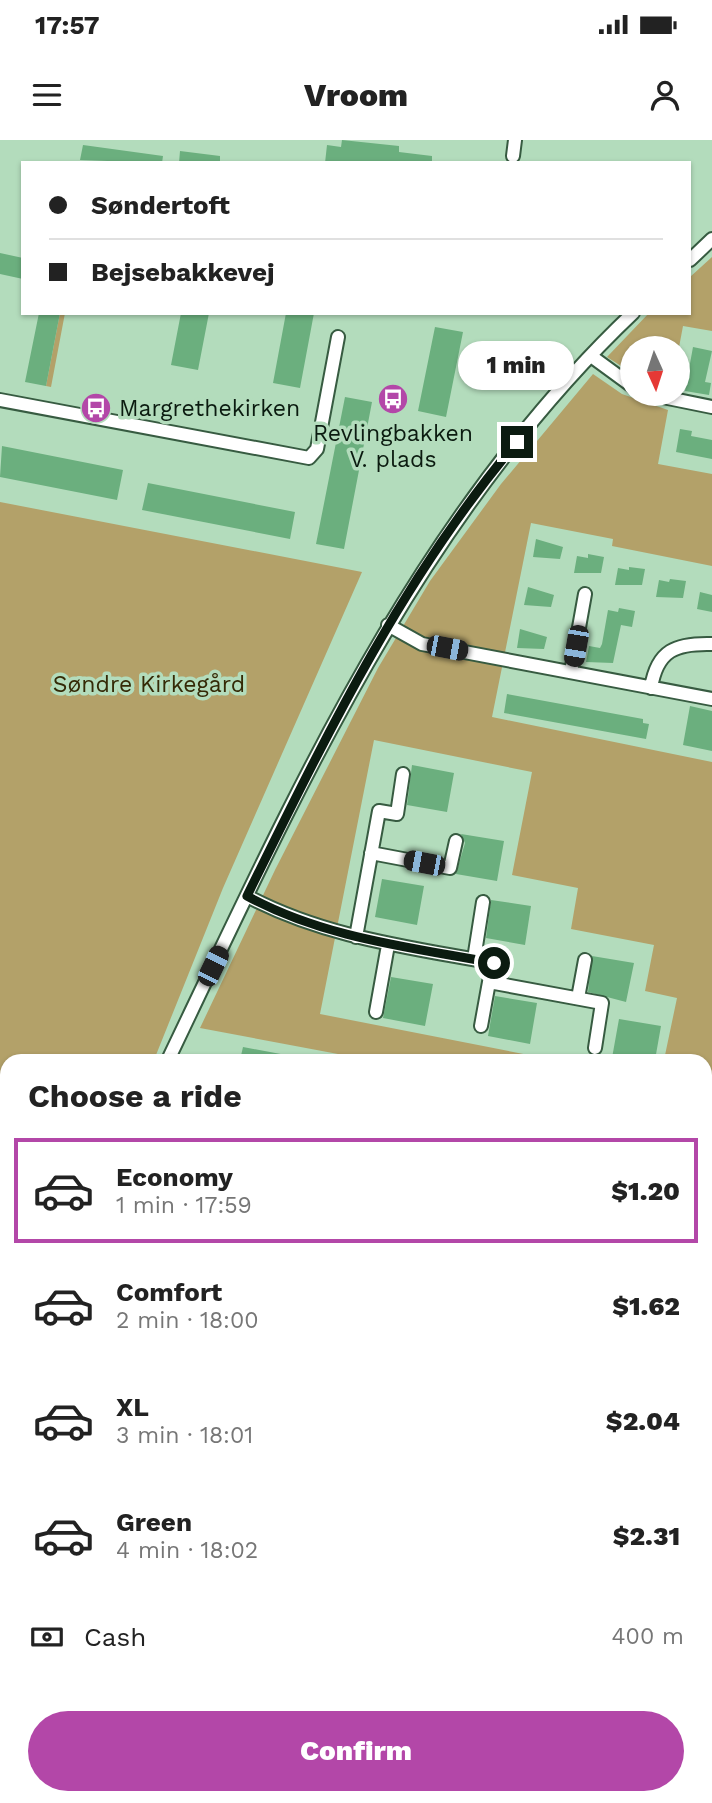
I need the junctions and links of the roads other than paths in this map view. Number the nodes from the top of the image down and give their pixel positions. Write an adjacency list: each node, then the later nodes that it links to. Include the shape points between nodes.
1 (515, 140): 2 (street)
2 (513, 156)
3 (712, 239): 4 (street)
4 (691, 259)
5 (631, 315): 7 (street)
6 (338, 337): 9 (street, via 317,449 309,458)
7 (591, 356): 8 (street); 13 (street, via 502,460)
8 (620, 377)
9 (0, 400)
10 (690, 403): 11 (street)
11 (712, 407)
12 (585, 594): 15 (street)
13 (388, 625): 15 (street, via 422,644); 21 (street, via 327,733)
14 (712, 644): 16 (street, via 670,651 656,664)
15 (571, 672): 16 (street)
16 (651, 688): 17 (street)
17 (712, 699)
18 (403, 774): 20 (street, via 397,814 379,811)
19 (456, 841): 20 (street, via 450,867)
20 (371, 853): 23 (street)
21 (247, 896): 23 (street, via 295,919); 32 (street)
22 (483, 902): 25 (street)
23 (356, 937): 24 (street)
24 (388, 945): 25 (street); 29 (street)
25 (474, 960): 27 (street, via 494,963)
26 (585, 960): 28 (street)
27 (489, 982): 28 (street); 30 (street)
28 (578, 998): 31 (street, via 602,1003)
29 (376, 1012)
30 (481, 1026)
31 (595, 1048)
32 (171, 1054)

